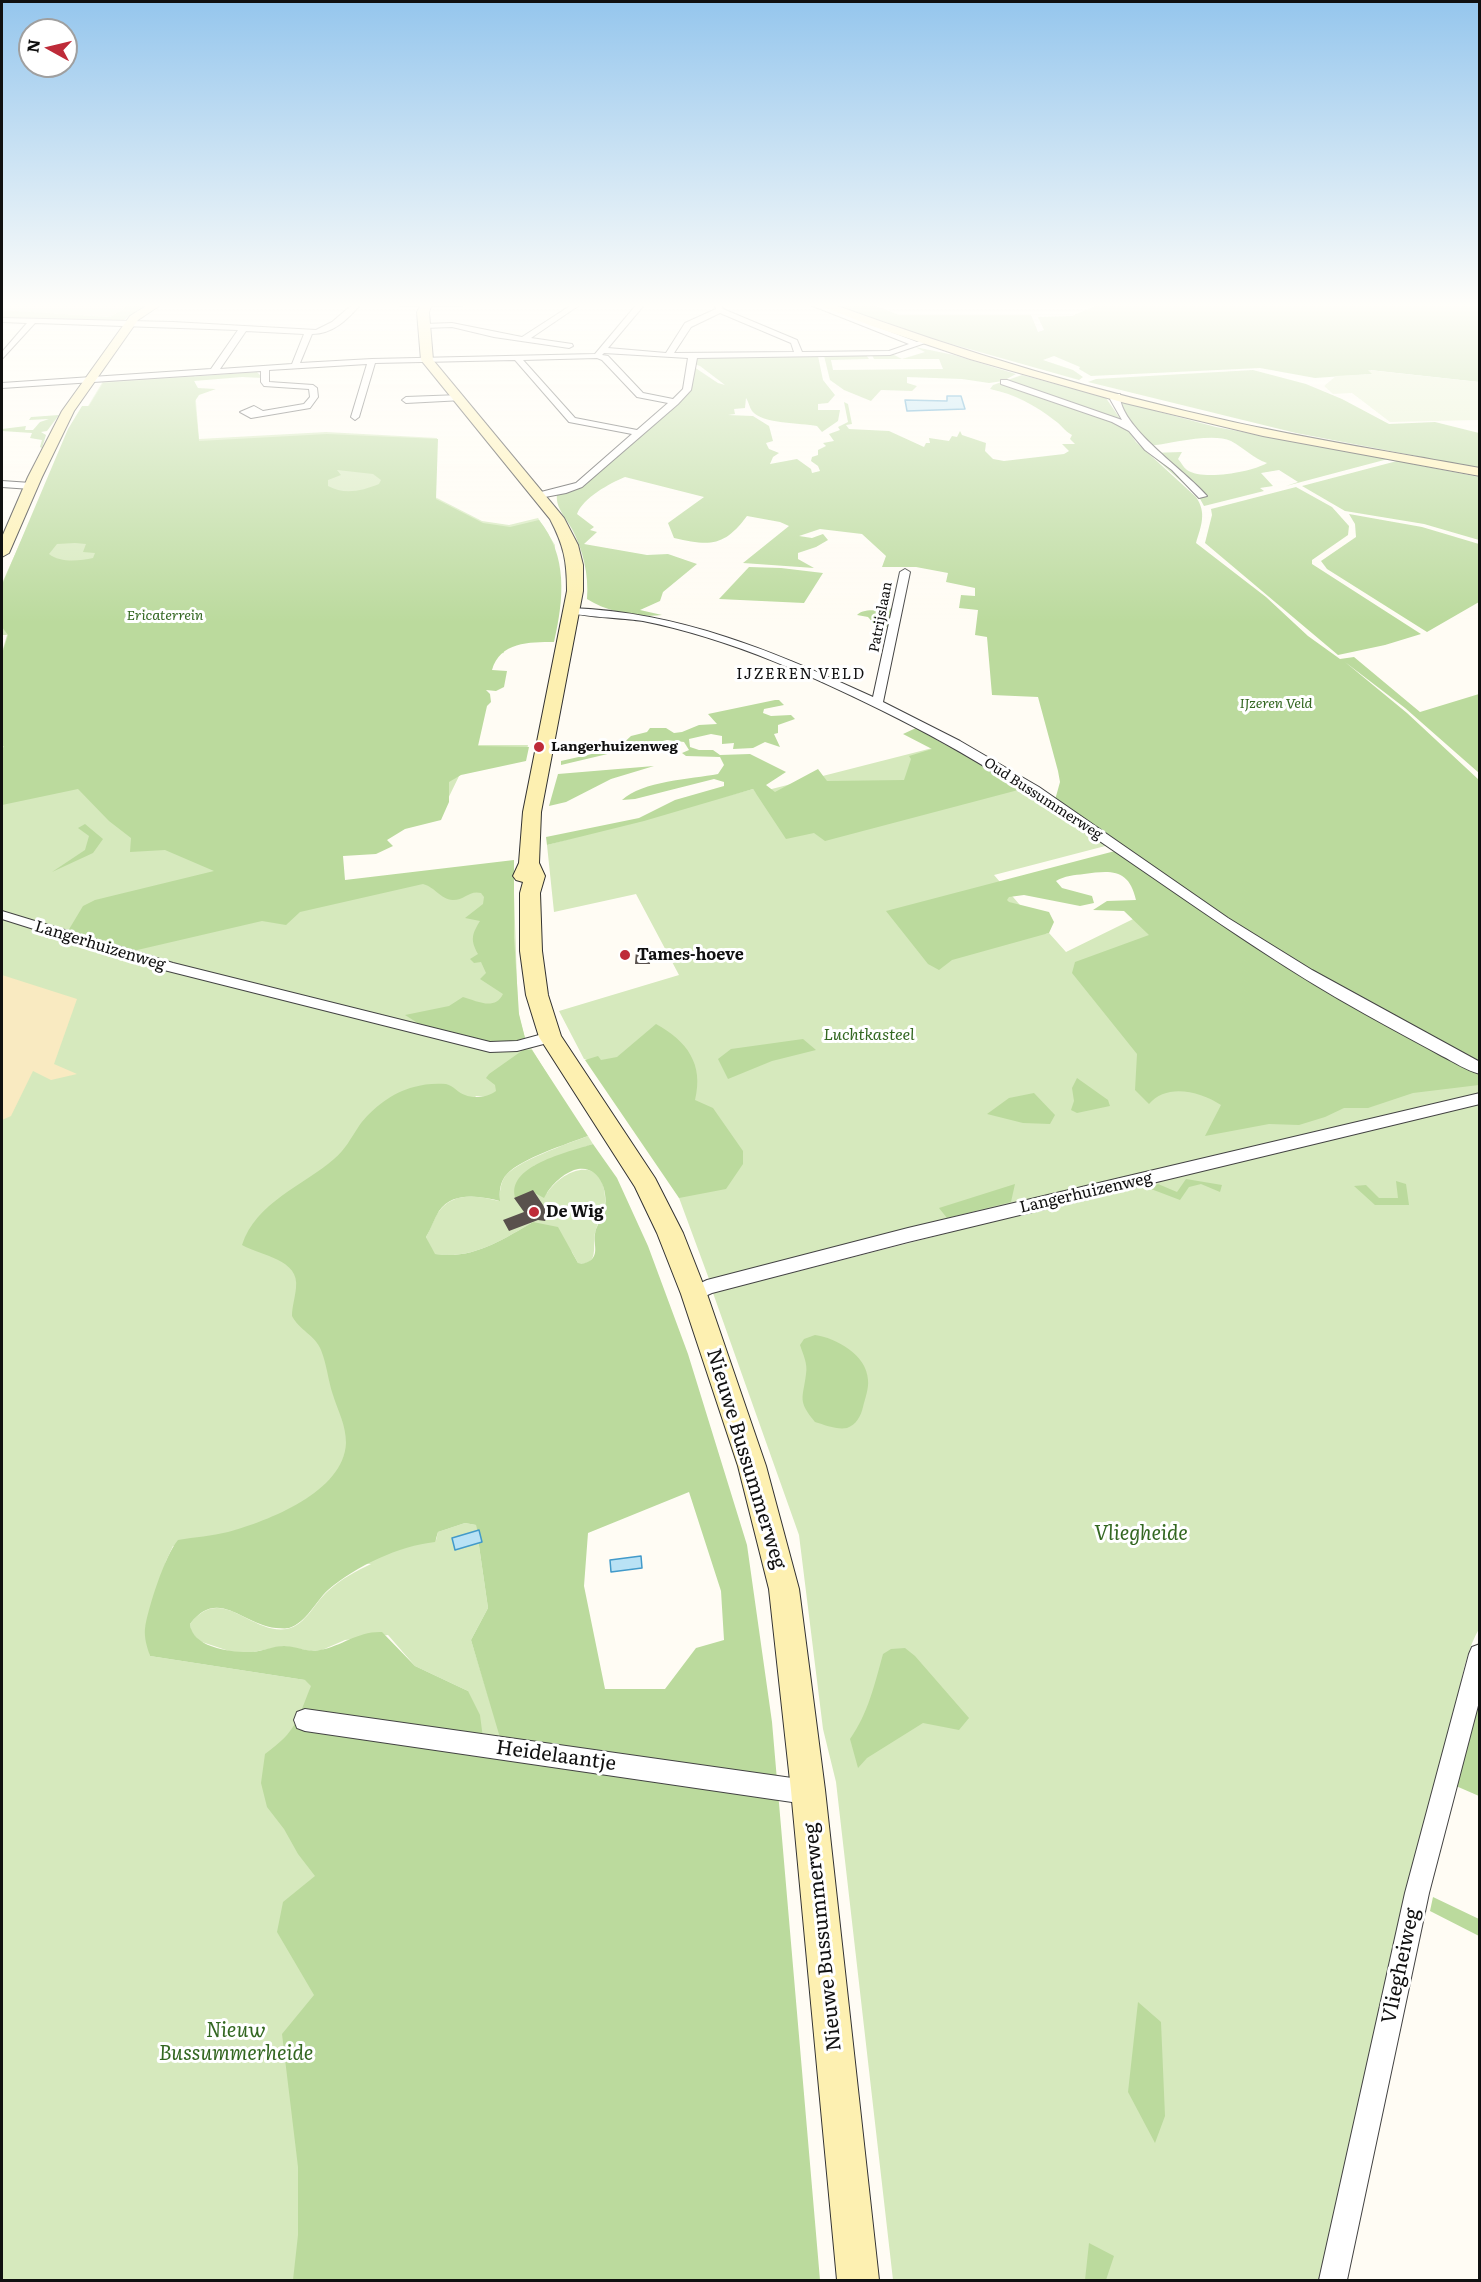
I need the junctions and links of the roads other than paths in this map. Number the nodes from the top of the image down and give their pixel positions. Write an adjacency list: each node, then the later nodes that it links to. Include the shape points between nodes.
1 (68, 410): 16 (main road)
2 (273, 410): 10 (street)
3 (357, 410): 11 (street)
4 (469, 410): 18 (main road, Nieuwe Bussummerweg, via 500,454)
5 (564, 410): 13 (street, via 572,420)
6 (665, 410): 13 (street)
7 (1087, 410): 12 (street)
8 (1121, 410): 12 (street)
9 (1175, 410): 14 (main road, via 1235,426)
10 (260, 412)
11 (355, 417)
12 (1132, 429): 17 (street)
13 (639, 433): 18 (street, via 587,480)
14 (1479, 472)
15 (2, 484): 16 (street)
16 (31, 486): 19 (main road)
17 (1202, 496)
18 (547, 500): 22 (main road, Nieuwe Bussummerweg, via 571,545 575,565)
19 (6, 530): 20 (main road)
20 (2, 553)
21 (905, 572): 23 (street, Patrijslaan)
22 (572, 611): 23 (street, Oud Bussummerweg, via 608,612 741,644); 25 (main road, Nieuwe Bussummerweg, via 532,812 531,951 537,995)
23 (877, 704): 26 (street, Oud Bussummerweg, via 953,742 1034,790 1250,939 1328,987)
24 (2, 915): 25 (street, Langerhuizenweg, via 169,967 490,1047 517,1046)
25 (550, 1037): 28 (main road, Nieuwe Bussummerweg, via 645,1184)
26 (1479, 1069)
27 (1479, 1098): 28 (street, Langerhuizenweg, via 896,1238 707,1287)
28 (694, 1294): 31 (main road, Nieuwe Bussummerweg, via 752,1466 784,1588)
29 (1479, 1654): 33 (street, Vliegheiweg, via 1417,1893)
30 (305, 1720): 31 (street, Heidelaantje)
31 (808, 1790): 32 (main road, Nieuwe Bussummerweg)
32 (858, 2280)
33 (1333, 2280)

